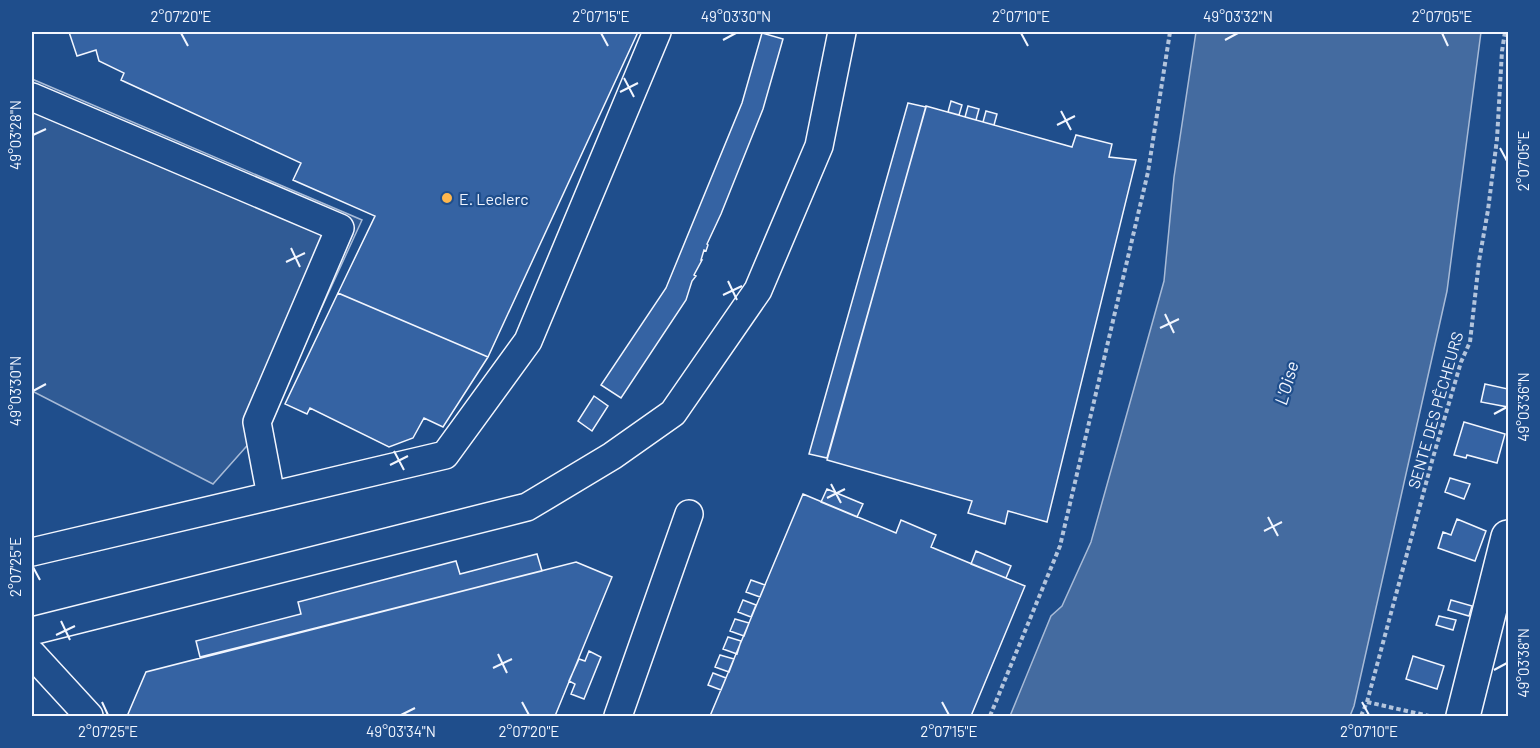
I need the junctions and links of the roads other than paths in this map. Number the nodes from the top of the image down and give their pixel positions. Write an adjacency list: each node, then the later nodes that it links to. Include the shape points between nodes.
1 (657, 32): 4 (street, via 528,341 445,455)
2 (842, 32): 8 (street, via 819,146 758,290 673,413 612,456 527,507)
3 (32, 97): 4 (street, via 340,228 257,422)
4 (271, 496): 7 (street)
5 (689, 514): 11 (street)
6 (1509, 537): 12 (main road)
7 (32, 552)
8 (32, 631)
9 (32, 654): 10 (street)
10 (89, 717)
11 (618, 717)
12 (1462, 717)

